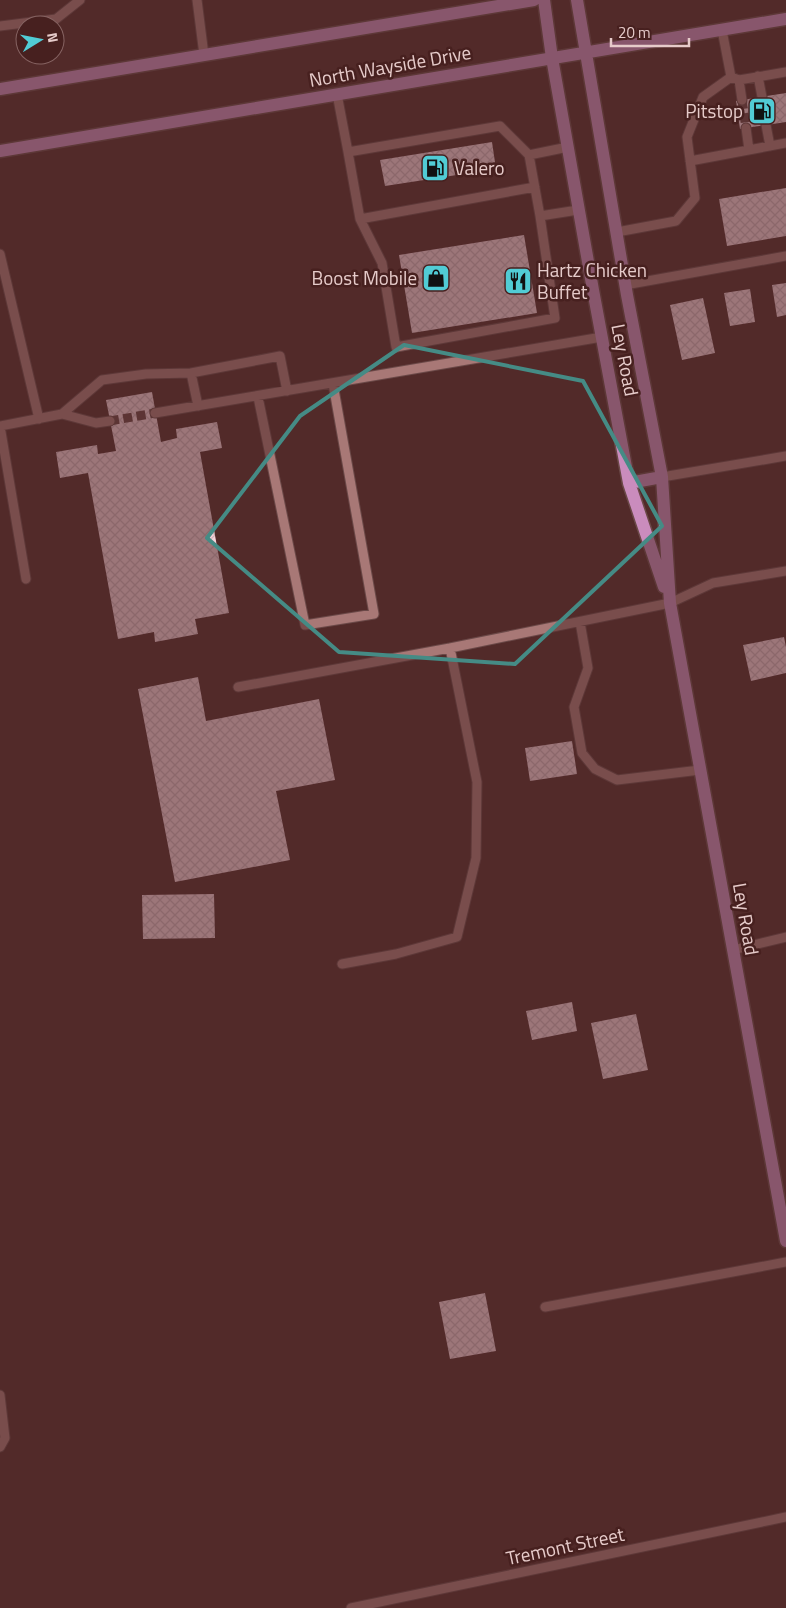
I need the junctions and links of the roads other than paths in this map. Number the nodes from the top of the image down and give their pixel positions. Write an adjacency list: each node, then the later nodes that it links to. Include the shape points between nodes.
1 (80, 0): 7 (street, via 56,19)
2 (197, 0): 10 (street)
3 (534, 0): 10 (main road)
4 (544, 0): 11 (main road, Ley Road)
5 (576, 0): 9 (main road, Ley Road)
6 (786, 19): 8 (main road, North Wayside Drive)
7 (0, 26)
8 (722, 30): 9 (main road, North Wayside Drive); 14 (street)
9 (586, 52): 11 (main road, North Wayside Drive); 33 (main road, Ley Road)
10 (204, 55): 15 (main road)
11 (552, 58): 16 (main road, North Wayside Drive); 23 (main road, Ley Road)
12 (786, 72): 13 (street)
13 (758, 76): 14 (street); 17 (street)
14 (735, 79): 18 (street); 28 (street, via 703,97 687,137)
15 (0, 89)
16 (337, 94): 24 (main road, North Wayside Drive); 26 (street)
17 (762, 97)
18 (742, 100)
19 (766, 125): 22 (street)
20 (746, 128): 25 (street)
21 (786, 143): 22 (street)
22 (770, 146): 25 (street)
23 (568, 147): 27 (street); 30 (main road, Ley Road)
24 (0, 150)
25 (749, 150): 28 (street)
26 (348, 152): 27 (street, via 500,126); 32 (street)
27 (529, 155): 29 (street)
28 (690, 161): 33 (street, via 695,198 676,222)
29 (535, 187): 31 (street); 32 (street)
30 (578, 210): 31 (street); 37 (main road, Ley Road)
31 (540, 216): 32 (street, via 556,318 396,347 382,263)
32 (360, 219)
33 (616, 232): 36 (main road, Ley Road)
34 (0, 254): 45 (street)
35 (786, 256): 36 (street)
36 (625, 285): 49 (main road, Ley Road)
37 (602, 337): 39 (street); 50 (main road, Ley Road)
38 (191, 373): 40 (street, via 280,356); 42 (street); 44 (street, via 146,374 102,380)
39 (333, 384): 40 (street); 41 (street, via 374,614 305,625)
40 (287, 391): 41 (street)
41 (258, 397): 42 (street)
42 (198, 406): 43 (street)
43 (156, 413)
44 (62, 414): 45 (street); 46 (street, via 96,424)
45 (39, 419): 47 (street)
46 (110, 421)
47 (0, 426): 52 (street)
48 (786, 456): 49 (street)
49 (662, 477): 50 (main road); 53 (main road, Ley Road)
50 (629, 483): 53 (main road, Ley Road)
51 (786, 571): 53 (street, via 714,583)
52 (26, 579)
53 (670, 604): 54 (street); 57 (main road, Ley Road)
54 (580, 622): 55 (street); 57 (street, via 588,668 574,708 582,753 595,769 617,780)
55 (450, 648): 56 (street); 60 (street, via 477,782 476,858 457,937 396,954)
56 (238, 687)
57 (700, 770): 59 (main road, Ley Road)
58 (786, 938): 59 (street)
59 (733, 950): 61 (main road, Ley Road)
60 (342, 964)
61 (786, 1241)
62 (786, 1262): 63 (street)
63 (546, 1307)
64 (0, 1395): 65 (street, via 5,1438)
65 (0, 1446)
66 (786, 1517): 67 (street, Tremont Street)
67 (351, 1608)

